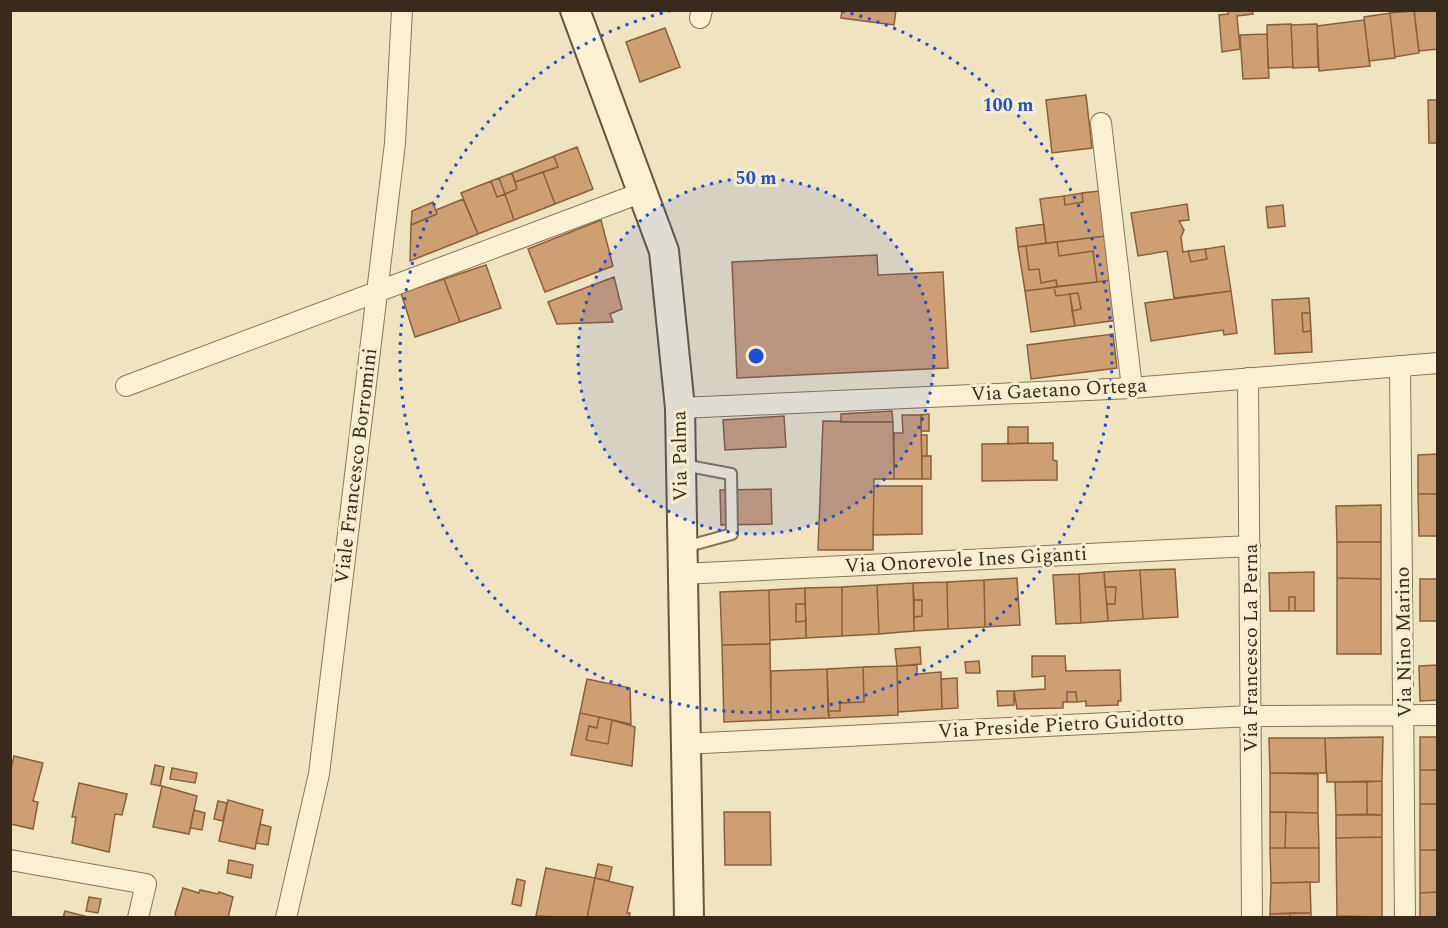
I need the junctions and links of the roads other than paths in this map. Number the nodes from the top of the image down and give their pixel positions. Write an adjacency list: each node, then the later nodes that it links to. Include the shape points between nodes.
1 (402, 10): 5 (street, Viale Francesco Borromini, via 396,143)
2 (574, 10): 4 (main road, Via Palma)
3 (1101, 123): 10 (street)
4 (643, 192): 5 (street); 11 (main road, Via Palma, via 664,251)
5 (378, 290): 9 (street); 21 (street, Viale Francesco Borromini, via 319,774)
6 (1437, 363): 7 (street, Via Gaetano Ortega)
7 (1400, 366): 8 (street, Via Gaetano Ortega); 15 (street, Via Nino Marino)
8 (1248, 378): 10 (street, Via Gaetano Ortega); 13 (street, Via Francesco La Perna)
9 (126, 386)
10 (1132, 388): 11 (street, Via Gaetano Ortega)
11 (680, 408): 12 (main road, Via Palma)
12 (680, 464): 14 (main road, Via Palma); 14 (lane, via 731,474 732,486 732,534)
13 (1250, 546): 14 (street, Via Onorevole Ines Giganti); 17 (street, Via Francesco La Perna)
14 (682, 561): 18 (main road, Via Palma)
15 (1405, 715): 16 (street, Via Preside Pietro Guidotto); 17 (street, Via Preside Pietro Guidotto); 24 (street, Via Nino Marino)
16 (1437, 715)
17 (1251, 716): 18 (street, Via Preside Pietro Guidotto); 23 (street, Via Francesco La Perna)
18 (684, 744): 22 (main road, Via Palma)
19 (10, 860): 20 (street, via 146,885)
20 (138, 918)
21 (286, 918)
22 (689, 918)
23 (1252, 918)
24 (1405, 918)

